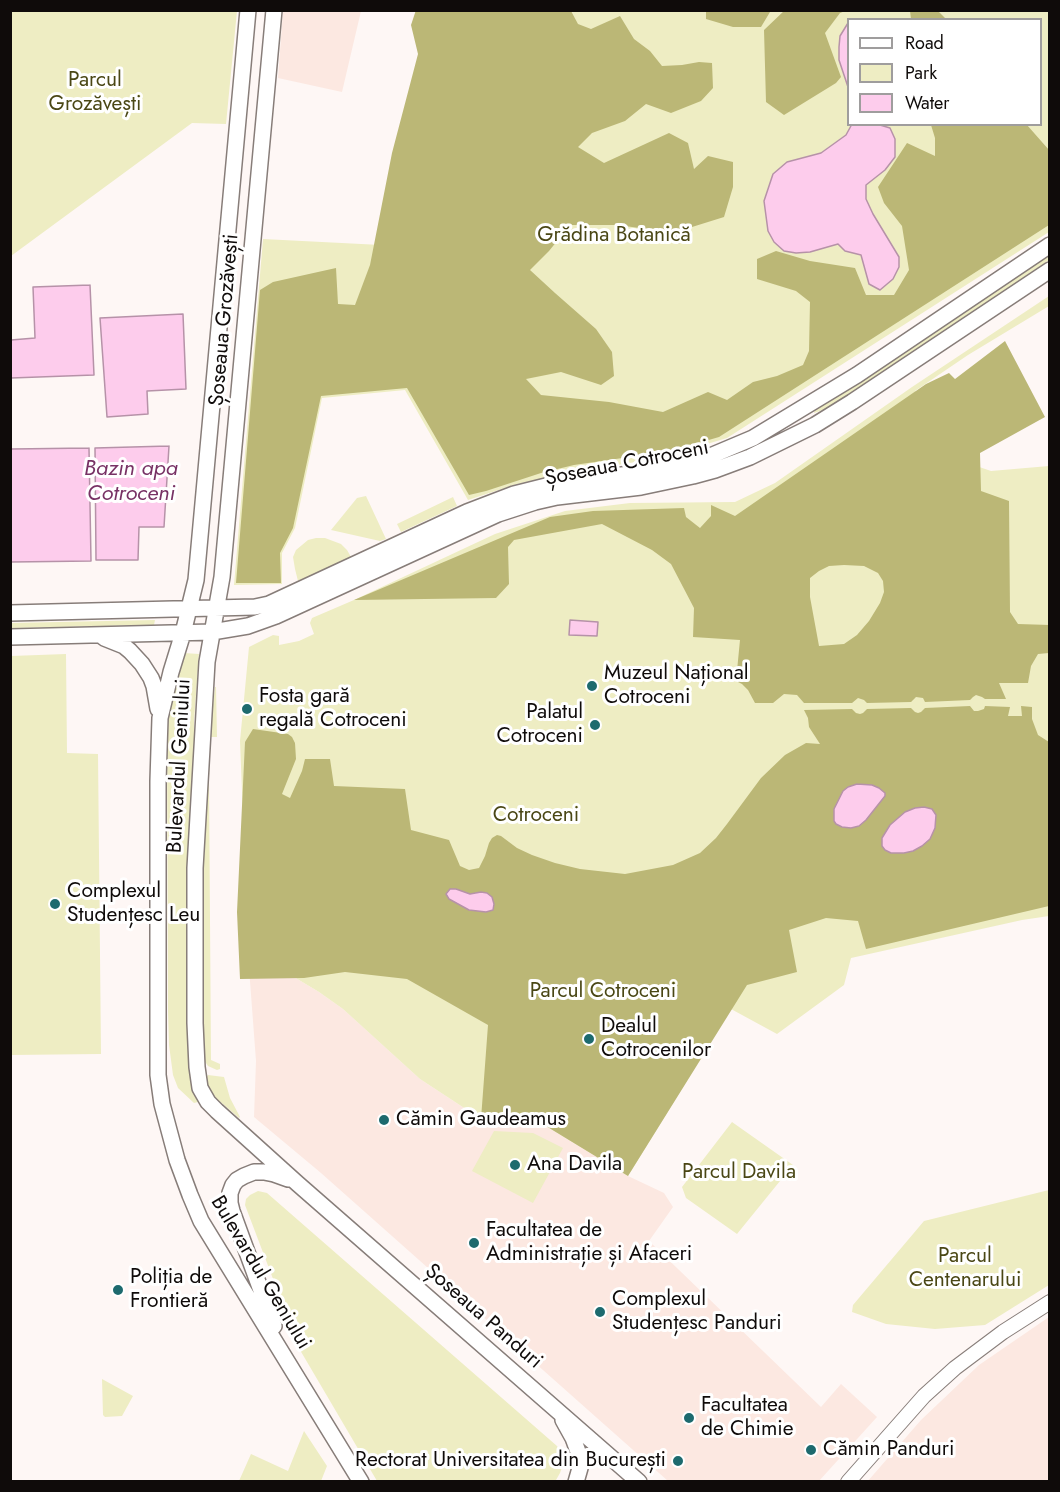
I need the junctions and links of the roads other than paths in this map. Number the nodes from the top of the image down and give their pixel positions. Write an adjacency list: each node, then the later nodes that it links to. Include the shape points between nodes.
1 (248, 10): 6 (main road, Șoseaua Grozăvești, via 196,580)
2 (274, 10): 5 (main road, Șoseaua Grozăvești)
3 (1050, 245): 5 (main road, Șoseaua Cotroceni, via 857,375 732,448 665,468 554,484 514,494 467,512 276,602)
4 (1050, 270): 8 (main road, Șoseaua Cotroceni, via 852,402 750,457 667,482 557,497 507,510 276,616)
5 (217, 608): 6 (main road, Șoseaua Cotroceni); 8 (main road, Șoseaua Grozăvești)
6 (189, 609): 7 (main road, Șoseaua Cotroceni); 9 (main road, Bulevardul Geniului)
7 (10, 613)
8 (212, 632): 9 (main road, Șoseaua Cotroceni); 13 (main road, Bulevardul Geniului, via 195,868 198,1080 208,1102)
9 (183, 633): 10 (main road, Șoseaua Cotroceni); 12 (main road, Bulevardul Geniului)
10 (95, 636): 11 (main road, Șoseaua Cotroceni); 12 (main road, via 124,646 142,663 154,686)
11 (10, 638)
12 (160, 718): 15 (main road, Bulevardul Geniului, via 158,1075 162,1104 177,1160 201,1221)
13 (298, 1184): 15 (main road, via 274,1174 254,1172 237,1180 230,1193 232,1211); 16 (main road, Șoseaua Panduri)
14 (1050, 1302): 20 (main road, via 1003,1332 924,1396)
15 (285, 1357): 17 (main road, Bulevardul Geniului)
16 (556, 1409): 18 (main road, via 578,1448 580,1468); 19 (main road, Șoseaua Panduri)
17 (361, 1482)
18 (576, 1482)
19 (639, 1482)
20 (848, 1482)

